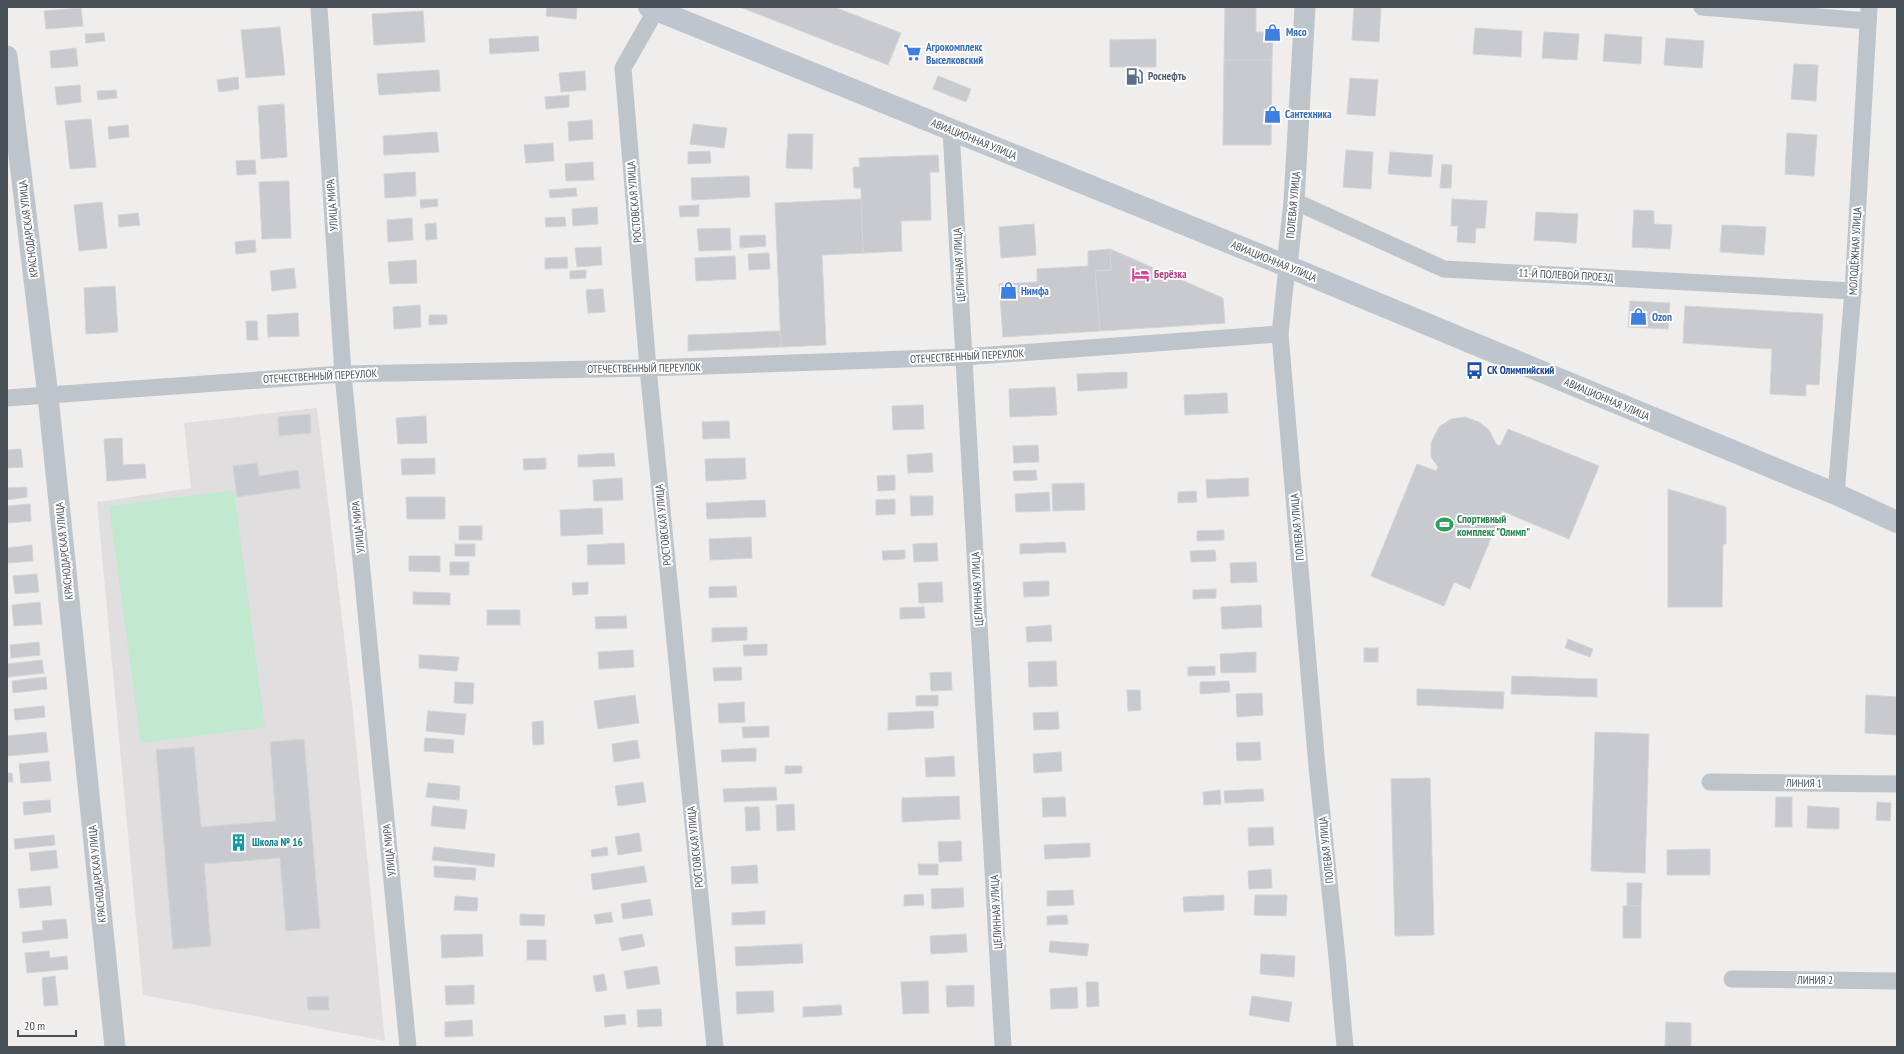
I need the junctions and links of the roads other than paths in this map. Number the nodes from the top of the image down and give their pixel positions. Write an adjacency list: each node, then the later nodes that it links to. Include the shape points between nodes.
1 (319, 7): 14 (street, УЛИЦА МИРА)
2 (1305, 7): 8 (street, ПОЛЕВАЯ УЛИЦА)
3 (1702, 7): 5 (street)
4 (652, 9): 7 (main road, АВИАЦИОННАЯ УЛИЦА); 13 (street, РОСТОВСКАЯ УЛИЦА, via 623,68)
5 (1869, 14): 10 (street, МОЛОДЁЖНАЯ УЛИЦА)
6 (7, 56): 15 (street, КРАСНОДАРСКАЯ УЛИЦА)
7 (951, 130): 9 (main road, АВИАЦИОННАЯ УЛИЦА); 12 (street, ЦЕЛИННАЯ УЛИЦА)
8 (1294, 201): 9 (street, ПОЛЕВАЯ УЛИЦА); 10 (street, 11-Й ПОЛЕВОЙ ПРОЕЗД, via 1444,269)
9 (1287, 266): 11 (street, ПОЛЕВАЯ УЛИЦА); 17 (main road, АВИАЦИОННАЯ УЛИЦА)
10 (1853, 291): 17 (street, МОЛОДЁЖНАЯ УЛИЦА)
11 (1280, 334): 12 (street, ОТЕЧЕСТВЕННЫЙ ПЕРЕУЛОК); 27 (street, ПОЛЕВАЯ УЛИЦА)
12 (963, 357): 13 (street, ОТЕЧЕСТВЕННЫЙ ПЕРЕУЛОК); 26 (street, ЦЕЛИННАЯ УЛИЦА)
13 (648, 368): 14 (street, ОТЕЧЕСТВЕННЫЙ ПЕРЕУЛОК); 25 (street, РОСТОВСКАЯ УЛИЦА)
14 (343, 374): 15 (street, ОТЕЧЕСТВЕННЫЙ ПЕРЕУЛОК); 24 (street, УЛИЦА МИРА)
15 (48, 396): 16 (street, ОТЕЧЕСТВЕННЫЙ ПЕРЕУЛОК); 23 (street, КРАСНОДАРСКАЯ УЛИЦА)
16 (7, 398)
17 (1836, 494): 18 (main road, АВИАЦИОННАЯ УЛИЦА)
18 (1897, 522)
19 (1710, 782): 20 (street, ЛИНИЯ 1)
20 (1897, 784)
21 (1732, 979): 22 (street, ЛИНИЯ 2)
22 (1897, 981)
23 (115, 1047)
24 (408, 1047)
25 (715, 1047)
26 (1003, 1047)
27 (1344, 1047)

